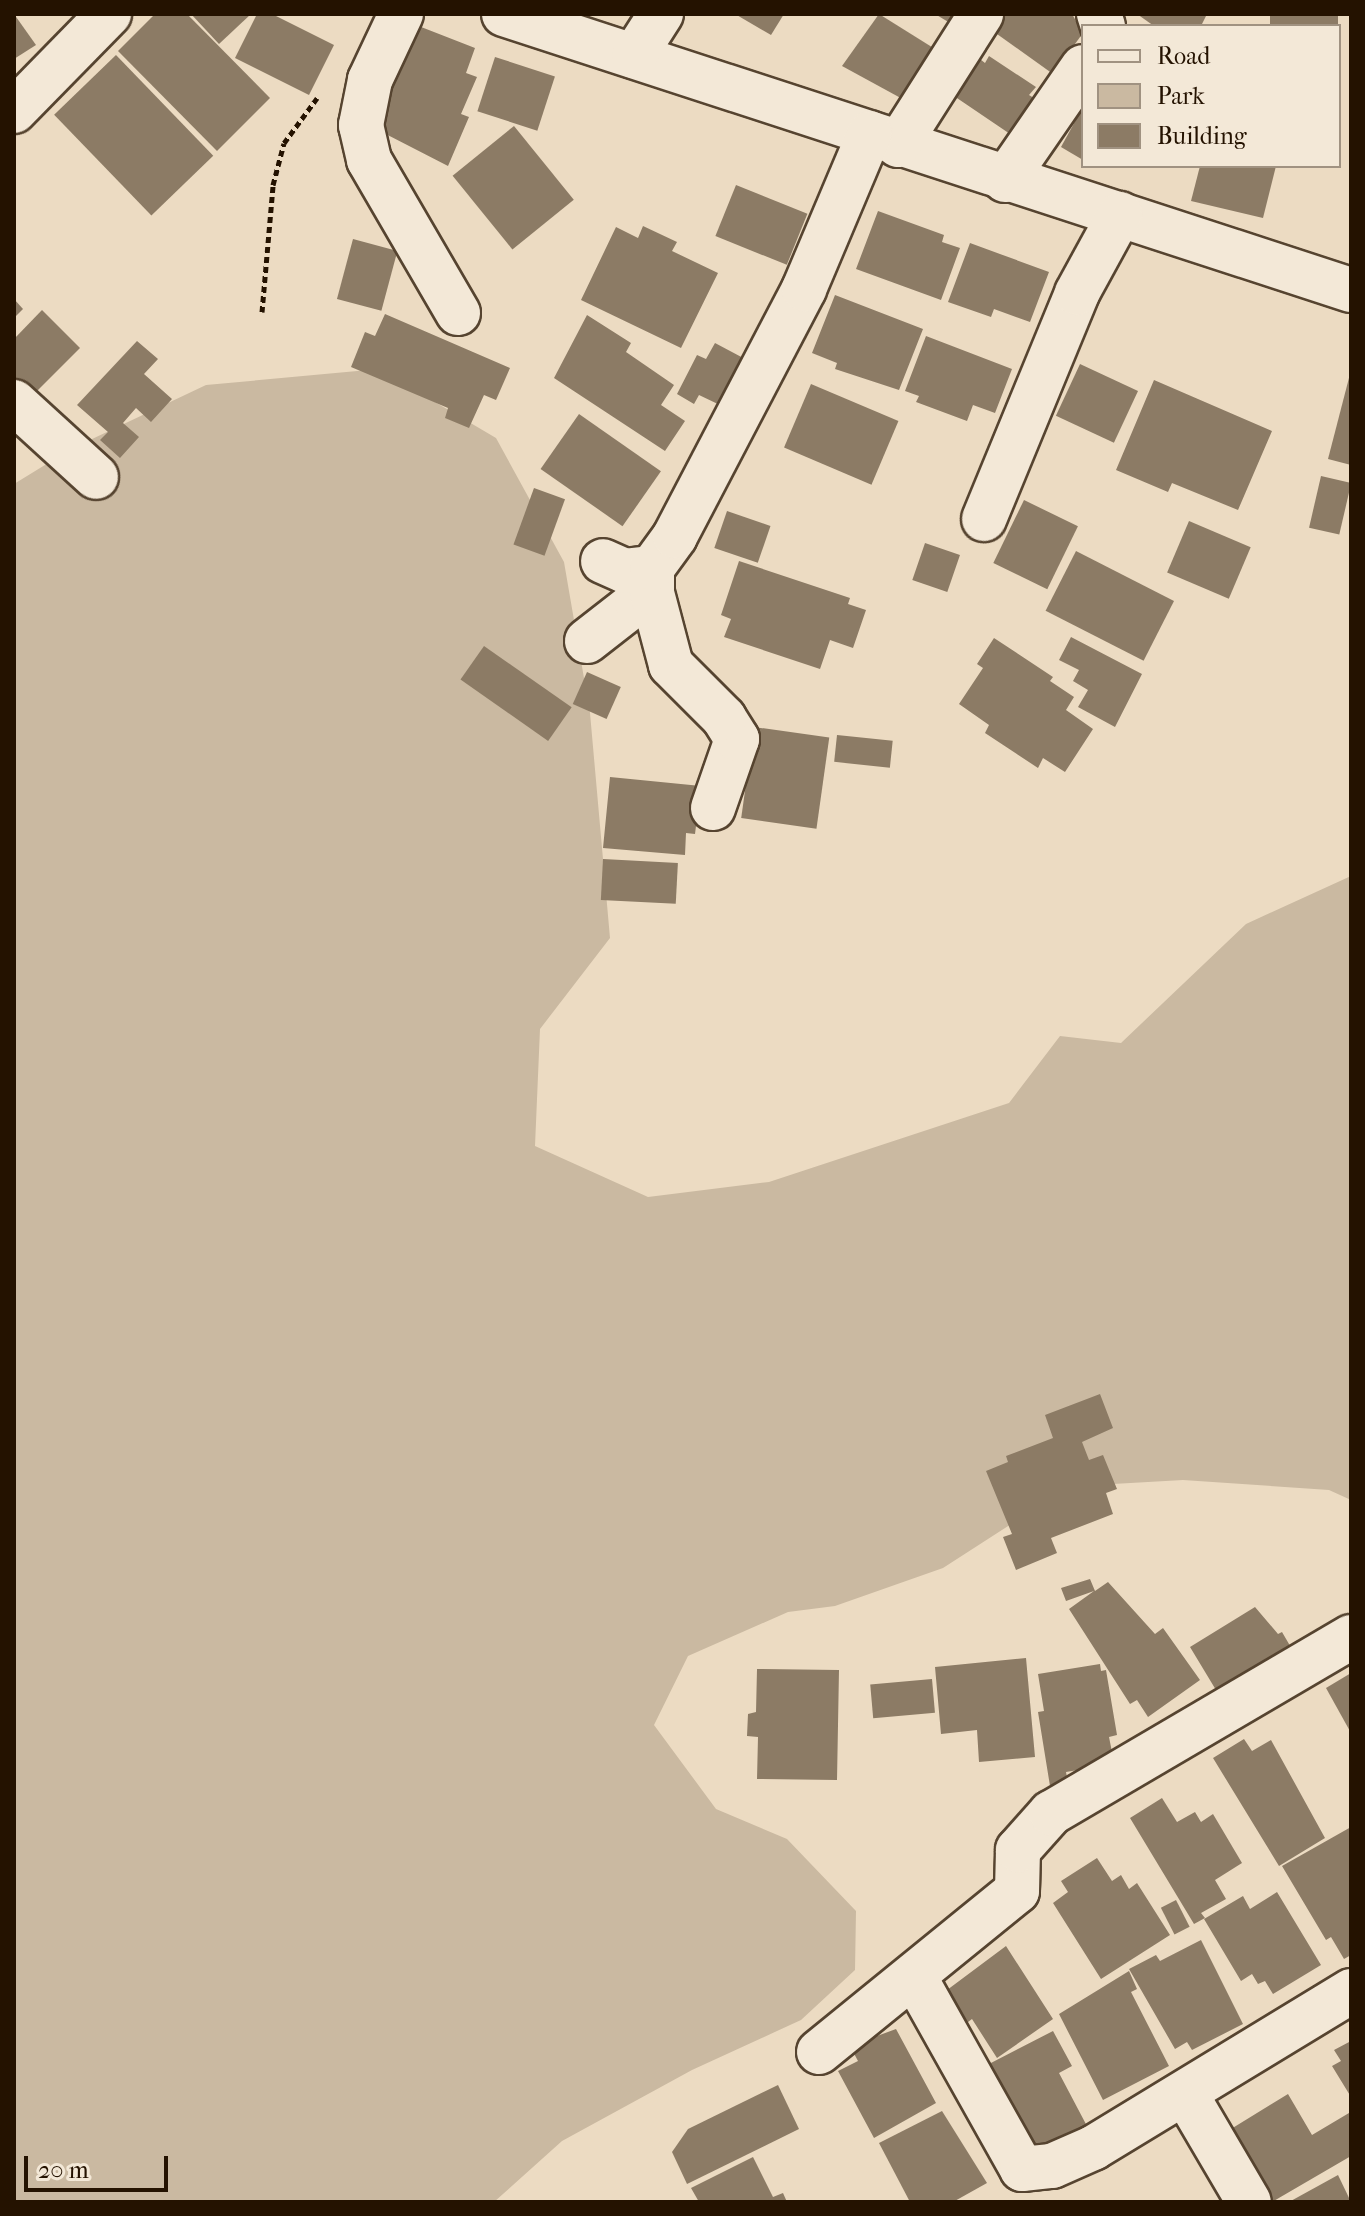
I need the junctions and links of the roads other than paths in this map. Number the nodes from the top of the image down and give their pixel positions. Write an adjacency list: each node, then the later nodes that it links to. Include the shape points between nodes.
1 (109, 14): 8 (street)
2 (401, 14): 13 (street, via 370,80 361,125 369,160)
3 (504, 14): 6 (street)
4 (661, 14): 6 (street)
5 (981, 14): 9 (street)
6 (634, 56): 9 (street)
7 (1081, 70): 10 (street)
8 (14, 111)
9 (884, 139): 10 (street); 18 (street, via 675,536)
10 (1005, 180): 11 (street)
11 (1120, 214): 12 (street); 16 (street, via 1077,293)
12 (1351, 290)
13 (458, 313)
14 (14, 402): 15 (street)
15 (96, 477)
16 (984, 519)
17 (603, 561): 18 (street, via 625,571)
18 (652, 568): 19 (street, via 637,602); 20 (street, via 652,593 671,665 724,718 737,739)
19 (587, 641)
20 (713, 808)
21 (1351, 1637): 22 (street, via 1051,1813 1018,1850 1017,1891)
22 (915, 1978): 24 (street); 25 (street, via 1022,2169 1052,2166 1093,2148)
23 (1351, 1991): 25 (street)
24 (819, 2052)
25 (1185, 2093): 26 (street)
26 (1249, 2202)

